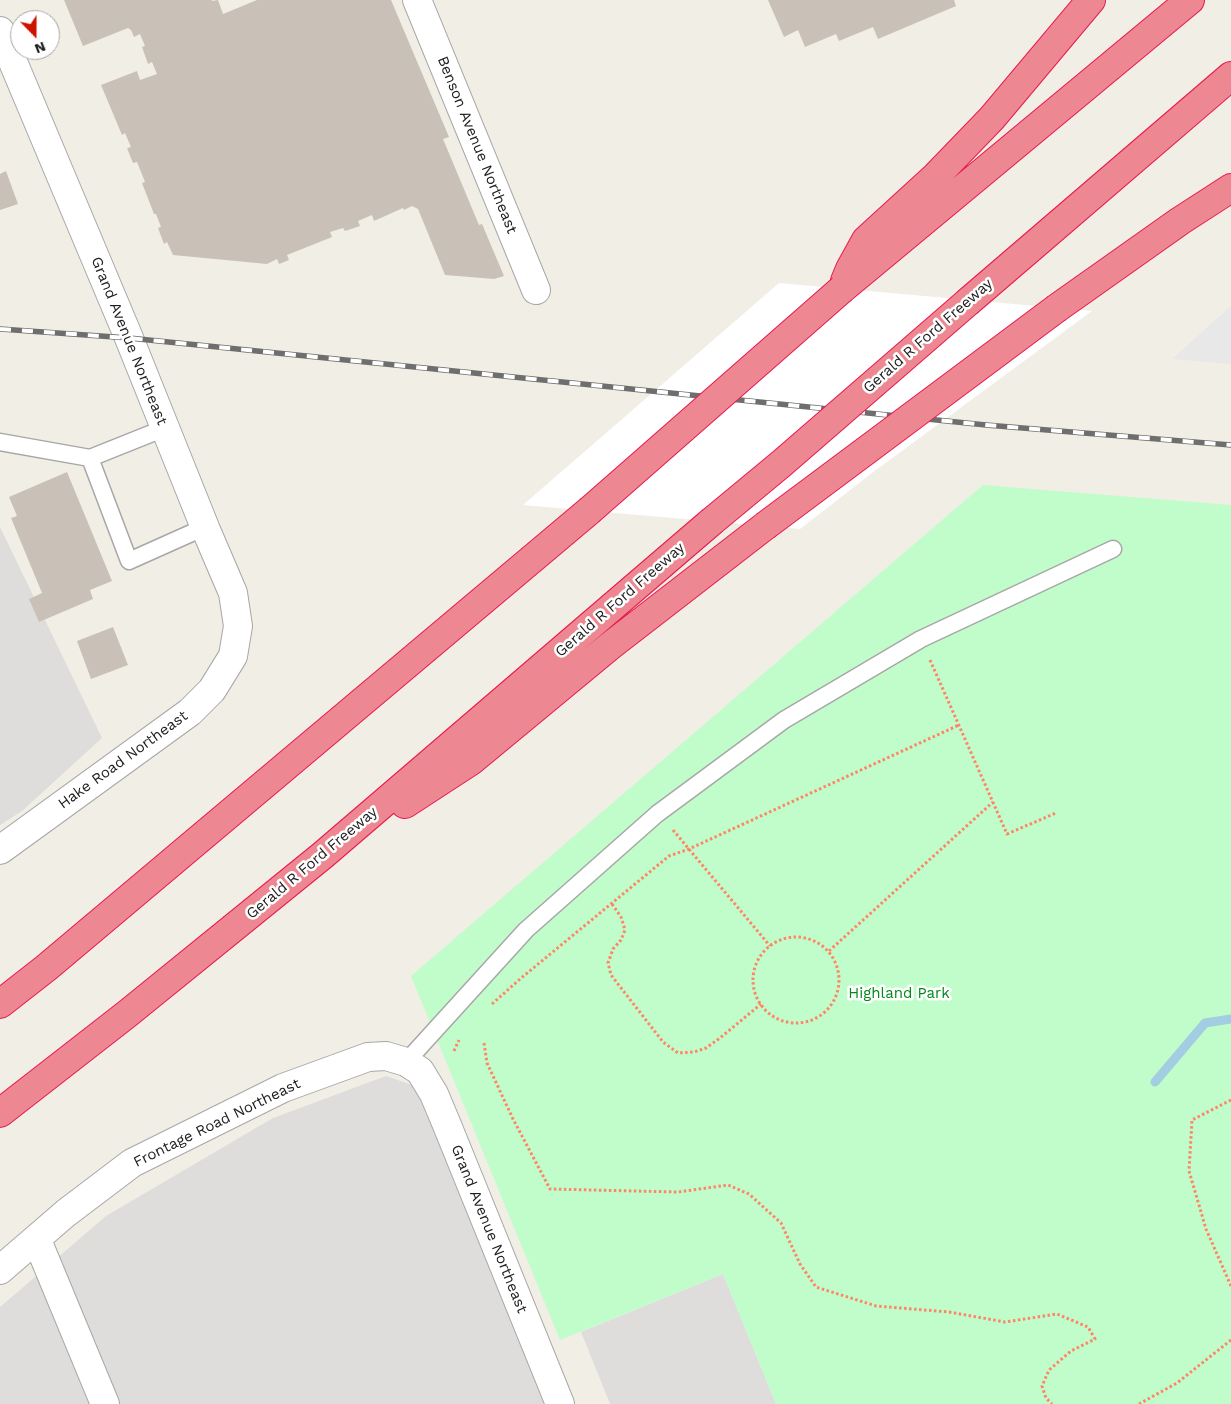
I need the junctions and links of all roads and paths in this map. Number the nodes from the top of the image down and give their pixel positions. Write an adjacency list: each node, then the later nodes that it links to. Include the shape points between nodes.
1 (417, 0): 8 (street, Benson Avenue Northeast)
2 (1090, 0): 7 (highway, via 992,118 936,176 866,240)
3 (1190, 0): 7 (highway)
4 (0, 31): 9 (street, Grand Avenue Northeast)
5 (1231, 76): 22 (highway, Gerald R Ford Freeway, bridge)
6 (1231, 188): 22 (highway, bridge, via 1180,220 1057,308 765,526 610,646 472,762)
7 (842, 289): 26 (highway, bridge, via 588,511)
8 (536, 290)
9 (165, 428): 11 (lane); 12 (street, Grand Avenue Northeast)
10 (0, 442): 11 (lane)
11 (90, 458): 12 (lane, via 129,561)
12 (205, 527): 15 (street, Grand Avenue Northeast, via 234,593 238,626)
13 (1112, 549): 14 (lane)
14 (921, 639): 16 (path); 18 (lane, via 784,720)
15 (233, 656): 21 (street, Hake Road Northeast, via 212,690 190,712)
16 (960, 726): 17 (path); 20 (path)
17 (993, 802): 19 (path, via 1007,834); 25 (path)
18 (659, 812): 20 (path); 32 (lane, via 526,930)
19 (1056, 813)
20 (689, 849): 23 (path, via 669,856); 24 (path)
21 (0, 850)
22 (324, 856): 34 (highway, Gerald R Ford Freeway)
23 (612, 904): 27 (path, via 625,930 608,963 610,975 663,1042 678,1053 706,1048); 28 (path)
24 (770, 946): 25 (path, via 788,938 803,937); 27 (path, via 756,965 753,980 755,994)
25 (829, 951): 27 (path, via 840,976 833,1002 824,1013 812,1020 785,1022 772,1016)
26 (0, 1004)
27 (761, 1004)
28 (485, 1010)
29 (459, 1039): 31 (path)
30 (484, 1043): 41 (path, via 487,1063 550,1190 678,1192 728,1185 749,1194 781,1223 800,1264 816,1287 876,1306 949,1312 1005,1322 1057,1314 1080,1323 1088,1327 1095,1339 1071,1351 1049,1370 1042,1386)
31 (454, 1051)
32 (406, 1062): 35 (street, Frontage Road Northeast, via 386,1056 368,1057 283,1088 132,1164 66,1213); 40 (street, Grand Avenue Northeast, via 420,1071 434,1094)
33 (1231, 1100): 37 (path, via 1192,1120 1189,1171 1206,1229)
34 (0, 1113)
35 (37, 1240): 36 (street, Frontage Road Northeast); 39 (street)
36 (0, 1270)
37 (1231, 1286)
38 (1231, 1340): 42 (path, via 1177,1383)
39 (105, 1404)
40 (560, 1404)
41 (1052, 1404)
42 (1139, 1404)

